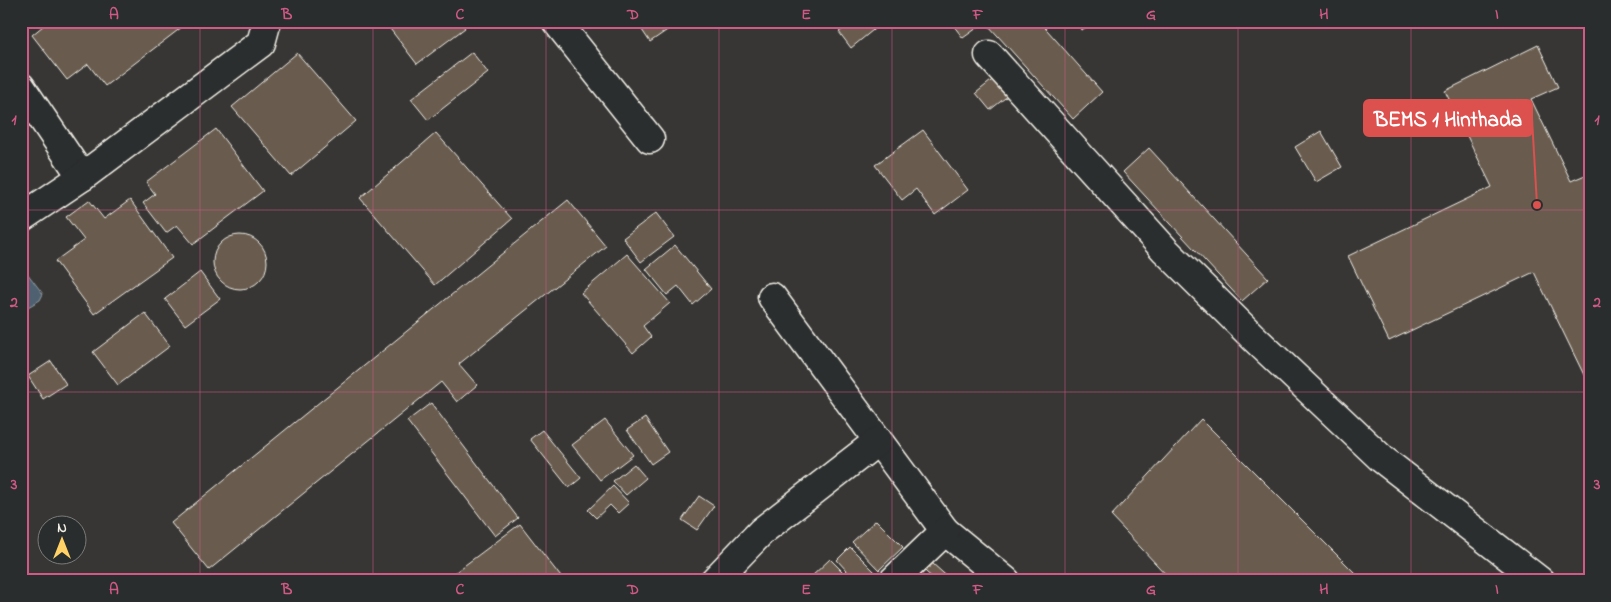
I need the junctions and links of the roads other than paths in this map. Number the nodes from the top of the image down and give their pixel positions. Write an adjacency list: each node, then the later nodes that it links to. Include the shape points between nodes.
1 (267, 21): 6 (street, via 261,43)
2 (556, 21): 5 (street)
3 (988, 54): 14 (street, via 1164,250 1254,338 1382,459)
4 (21, 87): 6 (street)
5 (650, 139)
6 (82, 177): 7 (street)
7 (21, 218)
8 (772, 297): 9 (street)
9 (878, 440): 10 (street); 11 (street, via 762,531)
10 (945, 531): 12 (street); 13 (street)
11 (714, 581)
12 (893, 581)
13 (1006, 581)
14 (1540, 581)

